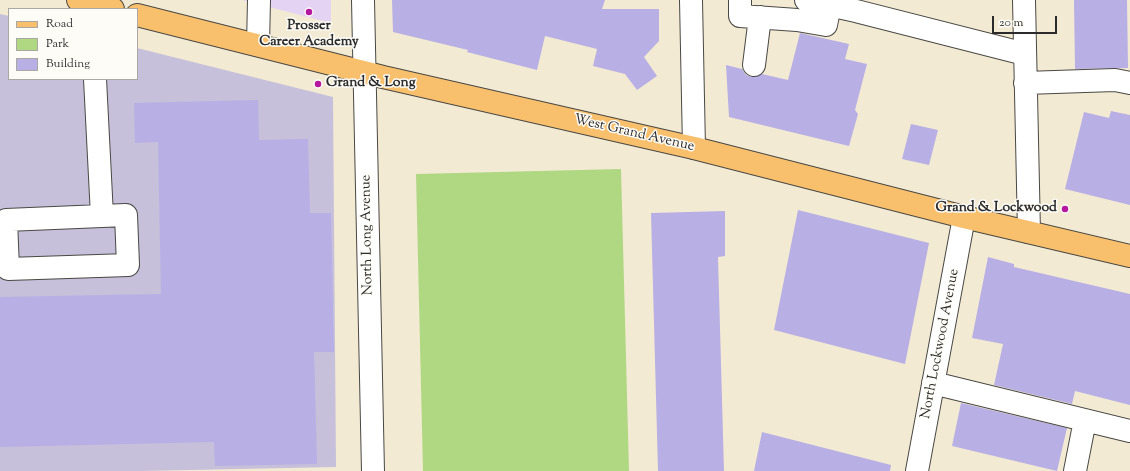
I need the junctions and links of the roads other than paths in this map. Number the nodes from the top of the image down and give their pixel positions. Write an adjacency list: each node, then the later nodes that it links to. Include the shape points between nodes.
1 (78, 0): 10 (main road)
2 (259, 0): 13 (street)
3 (363, 0): 16 (street, North Long Avenue)
4 (691, 0): 20 (street)
5 (740, 0): 12 (street, via 740,16)
6 (806, 0): 8 (street)
7 (1024, 0): 14 (street)
8 (830, 5): 9 (street); 12 (street, via 826,25)
9 (856, 5): 14 (street)
10 (107, 8)
11 (138, 15): 13 (main road, West Grand Avenue)
12 (760, 17): 15 (street)
13 (258, 45): 16 (main road, West Grand Avenue)
14 (1025, 54): 18 (street)
15 (754, 65)
16 (365, 72): 20 (main road, West Grand Avenue); 28 (street, North Long Avenue)
17 (95, 80): 21 (street)
18 (1025, 83): 19 (street, via 1115,80); 23 (street)
19 (1130, 83)
20 (694, 148): 22 (main road, West Grand Avenue)
21 (102, 216): 21 (street, via 6,220 8,269 128,265 126,215)
22 (964, 217): 23 (main road, West Grand Avenue); 25 (street, North Lockwood Avenue)
23 (1028, 232): 24 (main road, West Grand Avenue)
24 (1130, 256)
25 (934, 383): 26 (street); 29 (street, North Lockwood Avenue)
26 (1085, 420): 27 (street); 30 (street)
27 (1130, 431)
28 (373, 471)
29 (917, 471)
30 (1075, 471)

